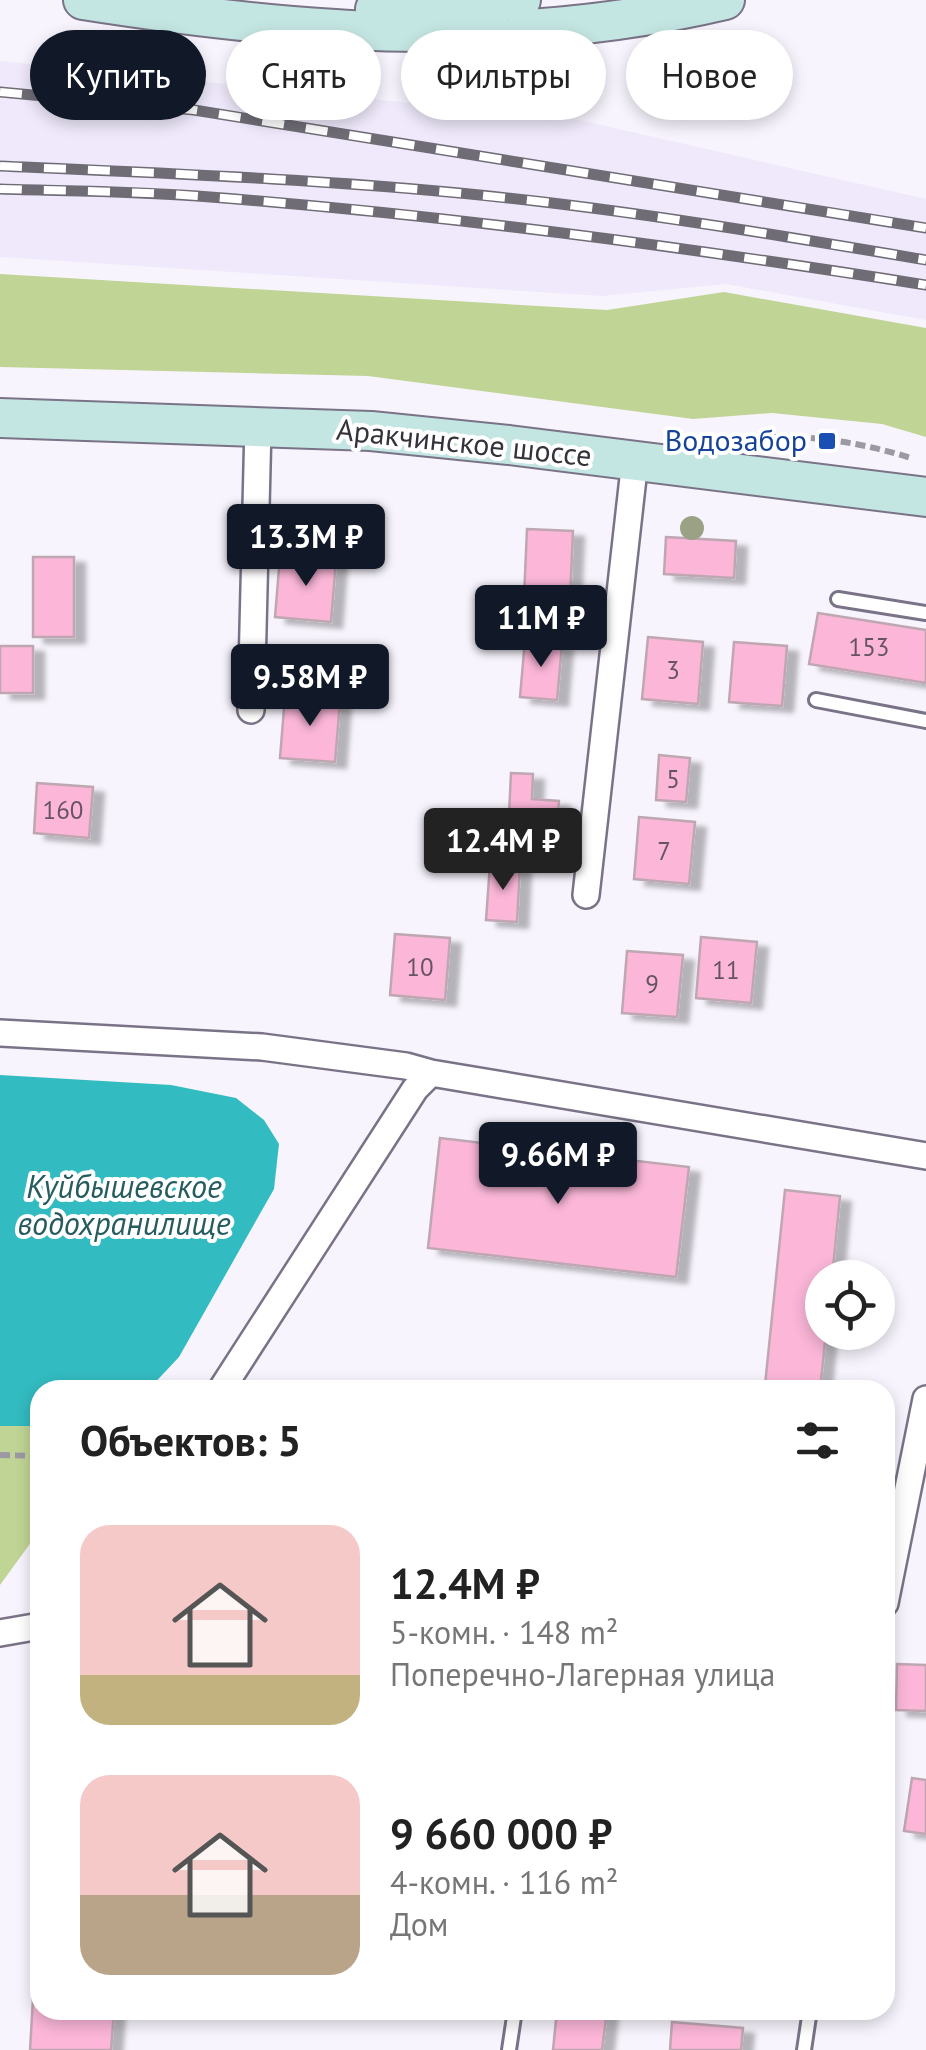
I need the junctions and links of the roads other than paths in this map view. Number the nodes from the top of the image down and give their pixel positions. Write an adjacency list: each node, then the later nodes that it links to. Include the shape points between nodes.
1 (83, 0): 4 (main road)
2 (521, 0): 4 (main road)
3 (725, 0): 4 (main road, via 592,22 449,34)
4 (203, 18)
5 (0, 418): 6 (main road, Аракчинское шоссе)
6 (258, 426): 7 (main road, Аракчинское шоссе, via 371,431); 12 (street)
7 (635, 460): 8 (main road, Аракчинское шоссе); 14 (street)
8 (926, 497)
9 (838, 600): 10 (lane)
10 (926, 614)
11 (816, 700): 13 (lane)
12 (251, 710)
13 (926, 721)
14 (586, 896)
15 (0, 1032): 16 (street, via 262,1048)
16 (431, 1073): 17 (street); 18 (street)
17 (926, 1156)
18 (227, 1380)
19 (926, 1399): 20 (street)
20 (895, 1553)
21 (30, 1628): 22 (street)
22 (0, 1633)
23 (514, 2020): 25 (lane)
24 (808, 2020): 26 (lane)
25 (509, 2050)
26 (804, 2050)

